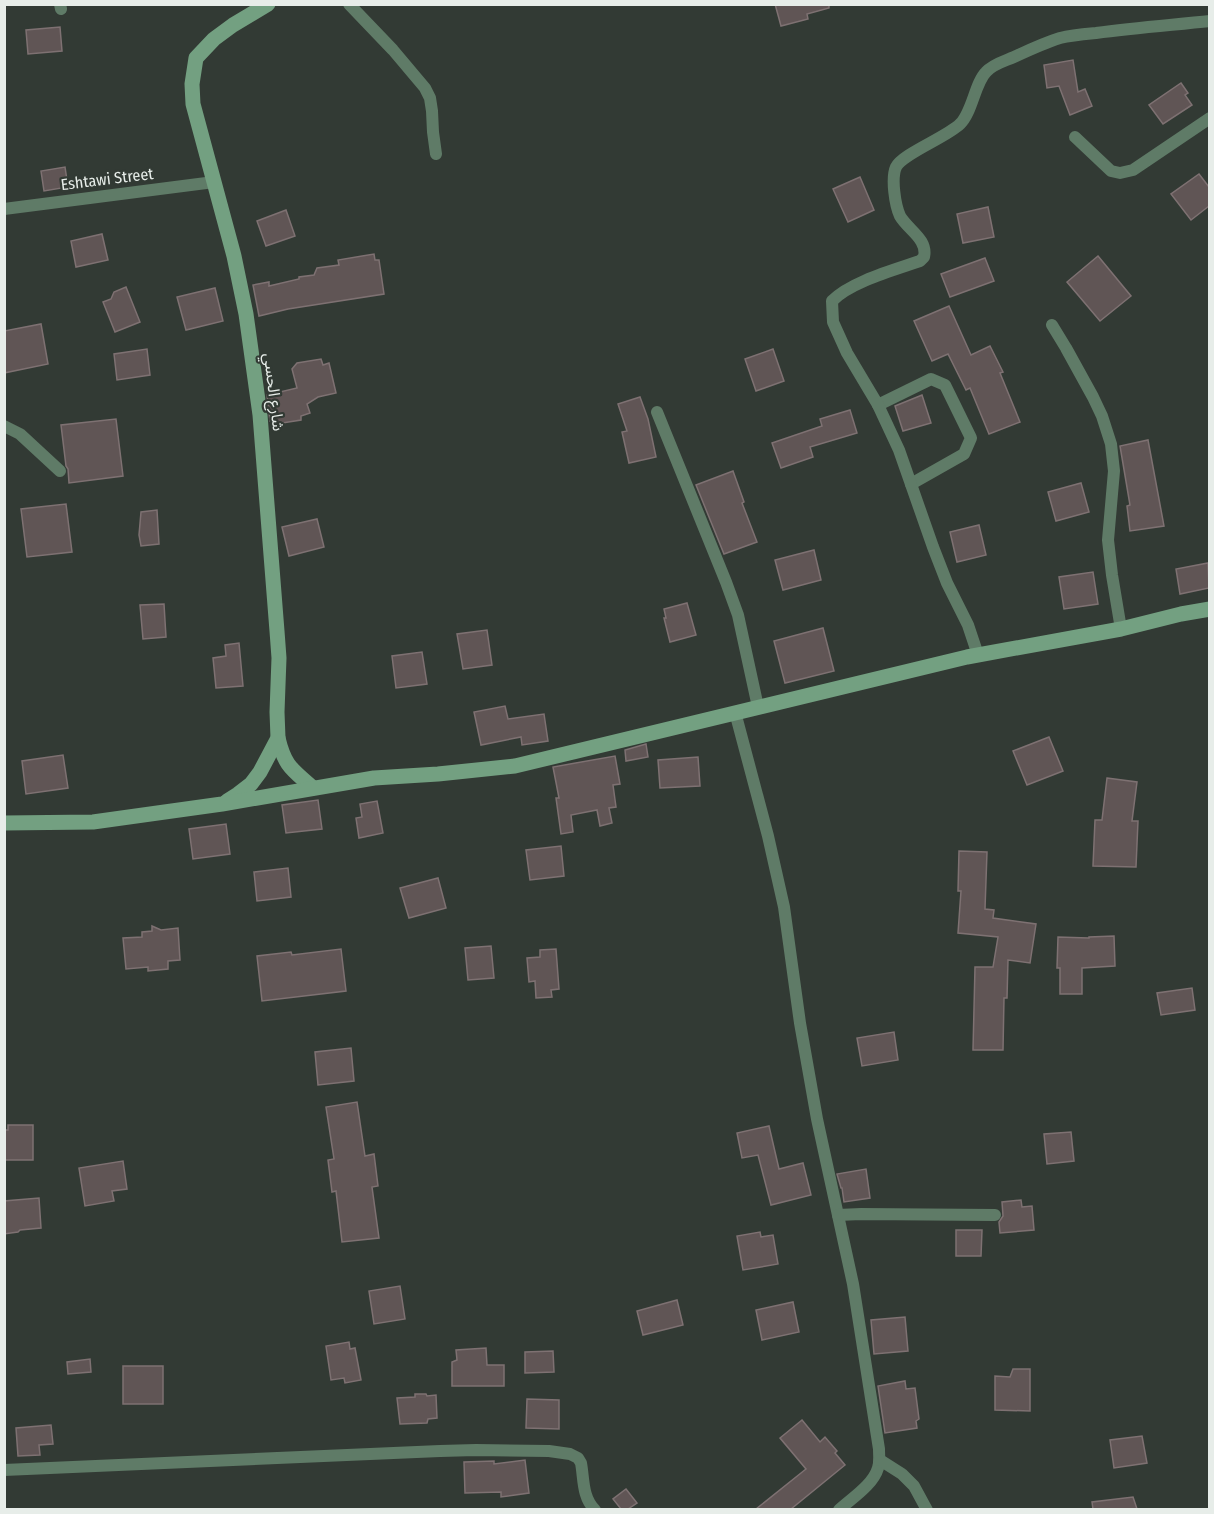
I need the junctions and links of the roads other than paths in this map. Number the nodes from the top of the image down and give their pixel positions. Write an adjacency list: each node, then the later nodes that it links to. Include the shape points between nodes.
1 (268, 4): 7 (street, شارع الحسي, via 214,39 196,58 193,104)
2 (349, 4): 6 (street, via 425,88 430,98)
3 (1209, 21): 10 (street, via 1063,37 995,65 985,73 963,123 908,155 897,166 894,184 900,215 920,239 924,257 840,293 832,301 831,312 847,353)
4 (1209, 118): 5 (street, via 1133,170 1120,173 1111,171)
5 (1075, 137)
6 (436, 154)
7 (214, 182): 8 (street, Eshtawi Street); 20 (street, شارع الحسي, via 246,314 260,416 278,631)
8 (4, 209)
9 (1052, 325): 16 (street, via 1093,397 1111,444 1114,471 1108,540)
10 (878, 405): 14 (street); 14 (street, via 931,379 945,385 971,438 964,454)
11 (657, 412): 18 (street, via 738,615)
12 (4, 426): 13 (street, via 20,434)
13 (60, 471)
14 (912, 484): 17 (street, via 933,547 969,625)
15 (1209, 609): 16 (street)
16 (1121, 629): 17 (street)
17 (978, 655): 18 (street)
18 (758, 707): 19 (street)
19 (735, 712): 21 (street, via 515,766 374,778); 24 (street, via 784,907 800,1023)
20 (278, 738): 21 (street, via 284,760); 22 (street, شارع الحسي, via 251,784)
21 (313, 788): 22 (street)
22 (222, 804): 23 (street, via 93,822)
23 (4, 823)
24 (838, 1215): 25 (street); 26 (street, via 853,1284)
25 (995, 1215)
26 (880, 1460): 29 (street, via 869,1482); 30 (street, via 914,1486)
27 (4, 1470): 28 (street, via 451,1451 549,1451 578,1458 587,1498)
28 (595, 1509)
29 (839, 1509)
30 (927, 1509)

